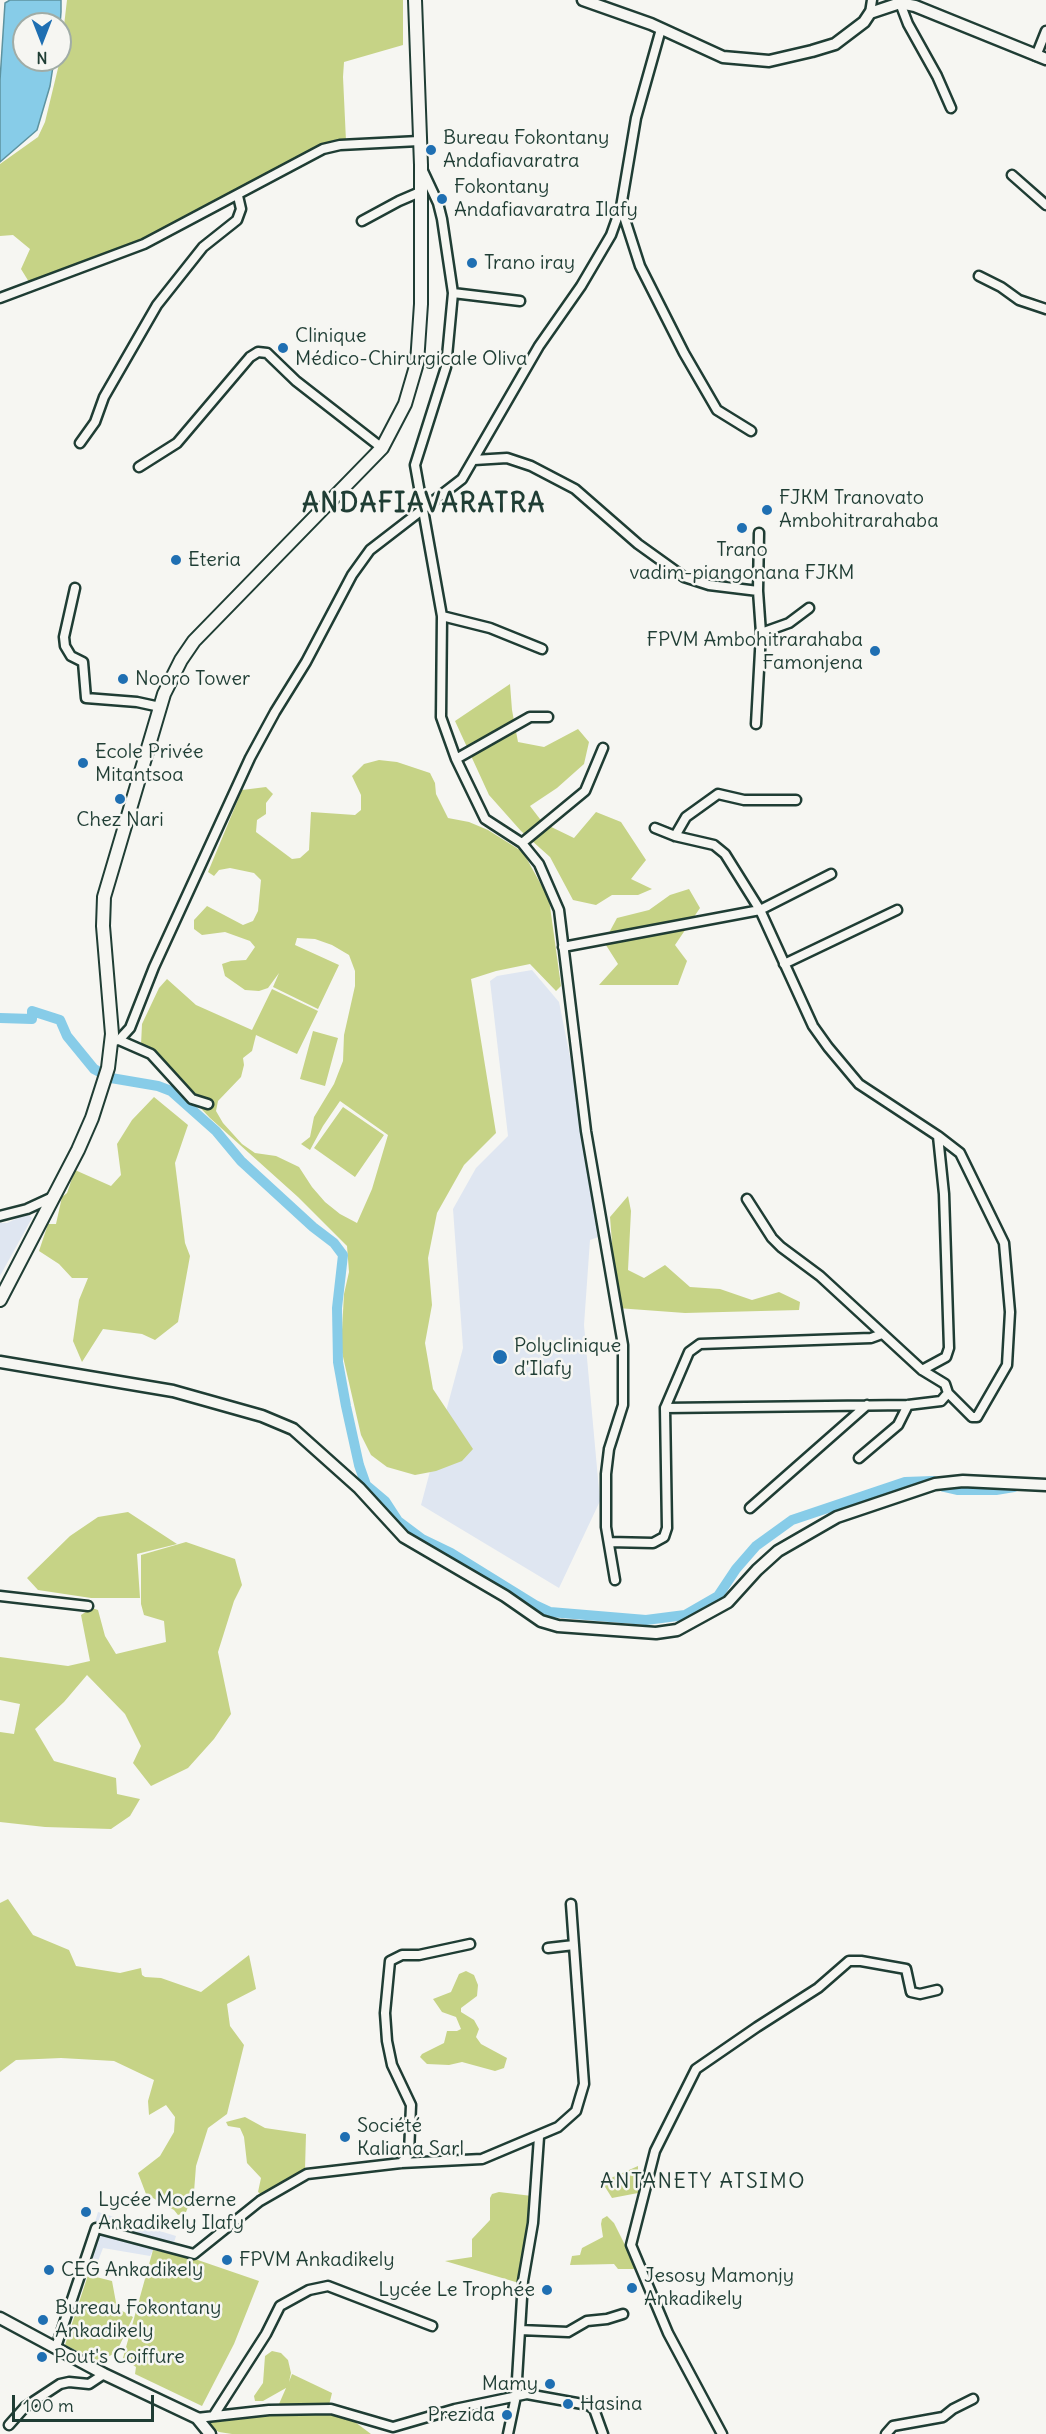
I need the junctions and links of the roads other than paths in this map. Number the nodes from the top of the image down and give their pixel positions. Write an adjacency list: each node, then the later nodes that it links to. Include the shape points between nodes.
1 (415, 0): 10 (main road)
2 (583, 0): 6 (street)
3 (872, 0): 5 (street)
4 (900, 3): 5 (street); 8 (street); 9 (street)
5 (870, 13): 6 (street, via 836,44 769,61 723,57)
6 (661, 29): 16 (street, via 636,118)
7 (1046, 31): 8 (street)
8 (1041, 58)
9 (951, 108)
10 (419, 141): 11 (main road); 14 (street, via 323,149)
11 (421, 165): 13 (main road); 19 (street, via 438,203)
12 (1012, 175): 15 (street)
13 (420, 192): 17 (street); 25 (main road, via 417,363 405,404)
14 (238, 196): 20 (street, via 144,244); 24 (street, via 242,209 237,220 203,247 157,305)
15 (1046, 205)
16 (621, 207): 23 (street, via 640,266 684,353 717,410); 26 (street, via 603,248 539,346)
17 (362, 221)
18 (979, 276): 22 (street, via 1019,300)
19 (453, 292): 21 (street); 28 (street, via 446,367 415,465)
20 (0, 298)
21 (520, 301)
22 (1046, 309)
23 (751, 432)
24 (80, 443)
25 (382, 448): 27 (street, via 296,381 267,353 258,352 177,442); 36 (main road, via 194,641 170,681)
26 (474, 460): 28 (street, via 462,479); 31 (street, via 507,458 531,466 575,489 638,544 684,577 726,588)
27 (139, 467)
28 (424, 510): 33 (street); 50 (street, via 370,550 352,575 250,758 130,1028)
29 (759, 533): 31 (street)
30 (75, 588): 36 (street, via 64,637 71,656 83,662 86,698)
31 (758, 591): 34 (street)
32 (809, 608): 34 (street, via 789,623)
33 (442, 616): 35 (street, via 489,628); 40 (street, via 441,717)
34 (761, 633): 38 (street)
35 (542, 649)
36 (160, 708): 50 (main road, via 104,897 103,926)
37 (548, 717): 40 (street, via 530,717)
38 (756, 724)
39 (603, 748): 44 (street, via 585,791)
40 (456, 759): 44 (street, via 484,819)
41 (796, 800): 43 (street, via 744,800 718,794 686,817)
42 (656, 828): 43 (street)
43 (675, 836): 46 (street, via 714,845)
44 (522, 843): 48 (street, via 539,864 559,910)
45 (831, 874): 46 (street)
46 (760, 910): 48 (street); 49 (street)
47 (897, 910): 49 (street)
48 (563, 947): 67 (street, via 586,1131 623,1345 623,1405 609,1449 606,1474)
49 (784, 964): 52 (street, via 813,1026 860,1084)
50 (116, 1041): 51 (street, via 151,1054 192,1099); 53 (main road, via 92,1118)
51 (208, 1104)
52 (938, 1136): 59 (street, via 949,1348 946,1357); 60 (street, via 960,1153 1004,1243 1010,1312 1007,1365 977,1417 972,1418)
53 (54, 1197): 55 (street); 56 (main road)
54 (747, 1199): 57 (street, via 780,1247 820,1276)
55 (0, 1216)
56 (0, 1300)
57 (882, 1334): 59 (street); 63 (street, via 871,1338 700,1344 689,1352)
58 (0, 1362): 65 (street, via 173,1391 262,1416 293,1429 348,1478 404,1537 541,1621 558,1626 656,1633 677,1630 728,1602 778,1551 837,1517 935,1484 963,1481)
59 (922, 1370): 60 (street, via 945,1384)
60 (948, 1393): 62 (street, via 941,1401)
61 (867, 1405): 62 (street); 63 (street); 66 (street)
62 (908, 1405): 64 (street, via 898,1425)
63 (665, 1408): 67 (street, via 668,1528 664,1537 653,1543)
64 (859, 1458)
65 (1046, 1485)
66 (750, 1508)
67 (609, 1542): 68 (street)
68 (615, 1580)
69 (0, 1596): 70 (street)
70 (88, 1606)
71 (571, 1904): 73 (street)
72 (470, 1944): 77 (street, via 402,1955 390,1961 385,2013 387,2041 392,2065 411,2105 409,2154)
73 (574, 1945): 74 (street); 76 (street, via 584,2084 576,2111)
74 (548, 1948)
75 (937, 1990): 93 (street, via 911,1992 906,1969 849,1961 819,1988 696,2069 655,2151 631,2245 668,2333)
76 (539, 2137): 77 (street, via 482,2159); 81 (street)
77 (401, 2163): 82 (street, via 307,2174 260,2201 194,2254 96,2228)
78 (623, 2314): 81 (street, via 587,2321 568,2332)
79 (0, 2318): 82 (street)
80 (432, 2326): 86 (street, via 328,2286 309,2290 280,2306)
81 (520, 2330): 84 (street)
82 (56, 2348): 83 (street)
83 (104, 2374): 87 (street); 88 (street, via 89,2384 60,2384 25,2407)
84 (516, 2396): 89 (street, via 454,2409); 91 (street); 92 (street, via 588,2405 594,2409)
85 (973, 2399): 94 (street, via 943,2417 893,2427)
86 (214, 2415): 87 (street); 89 (street, via 331,2409)
87 (197, 2418): 90 (street)
88 (9, 2425)
89 (391, 2430)
90 (210, 2434)
91 (508, 2434)
92 (603, 2434)
93 (722, 2434)
94 (886, 2434)

